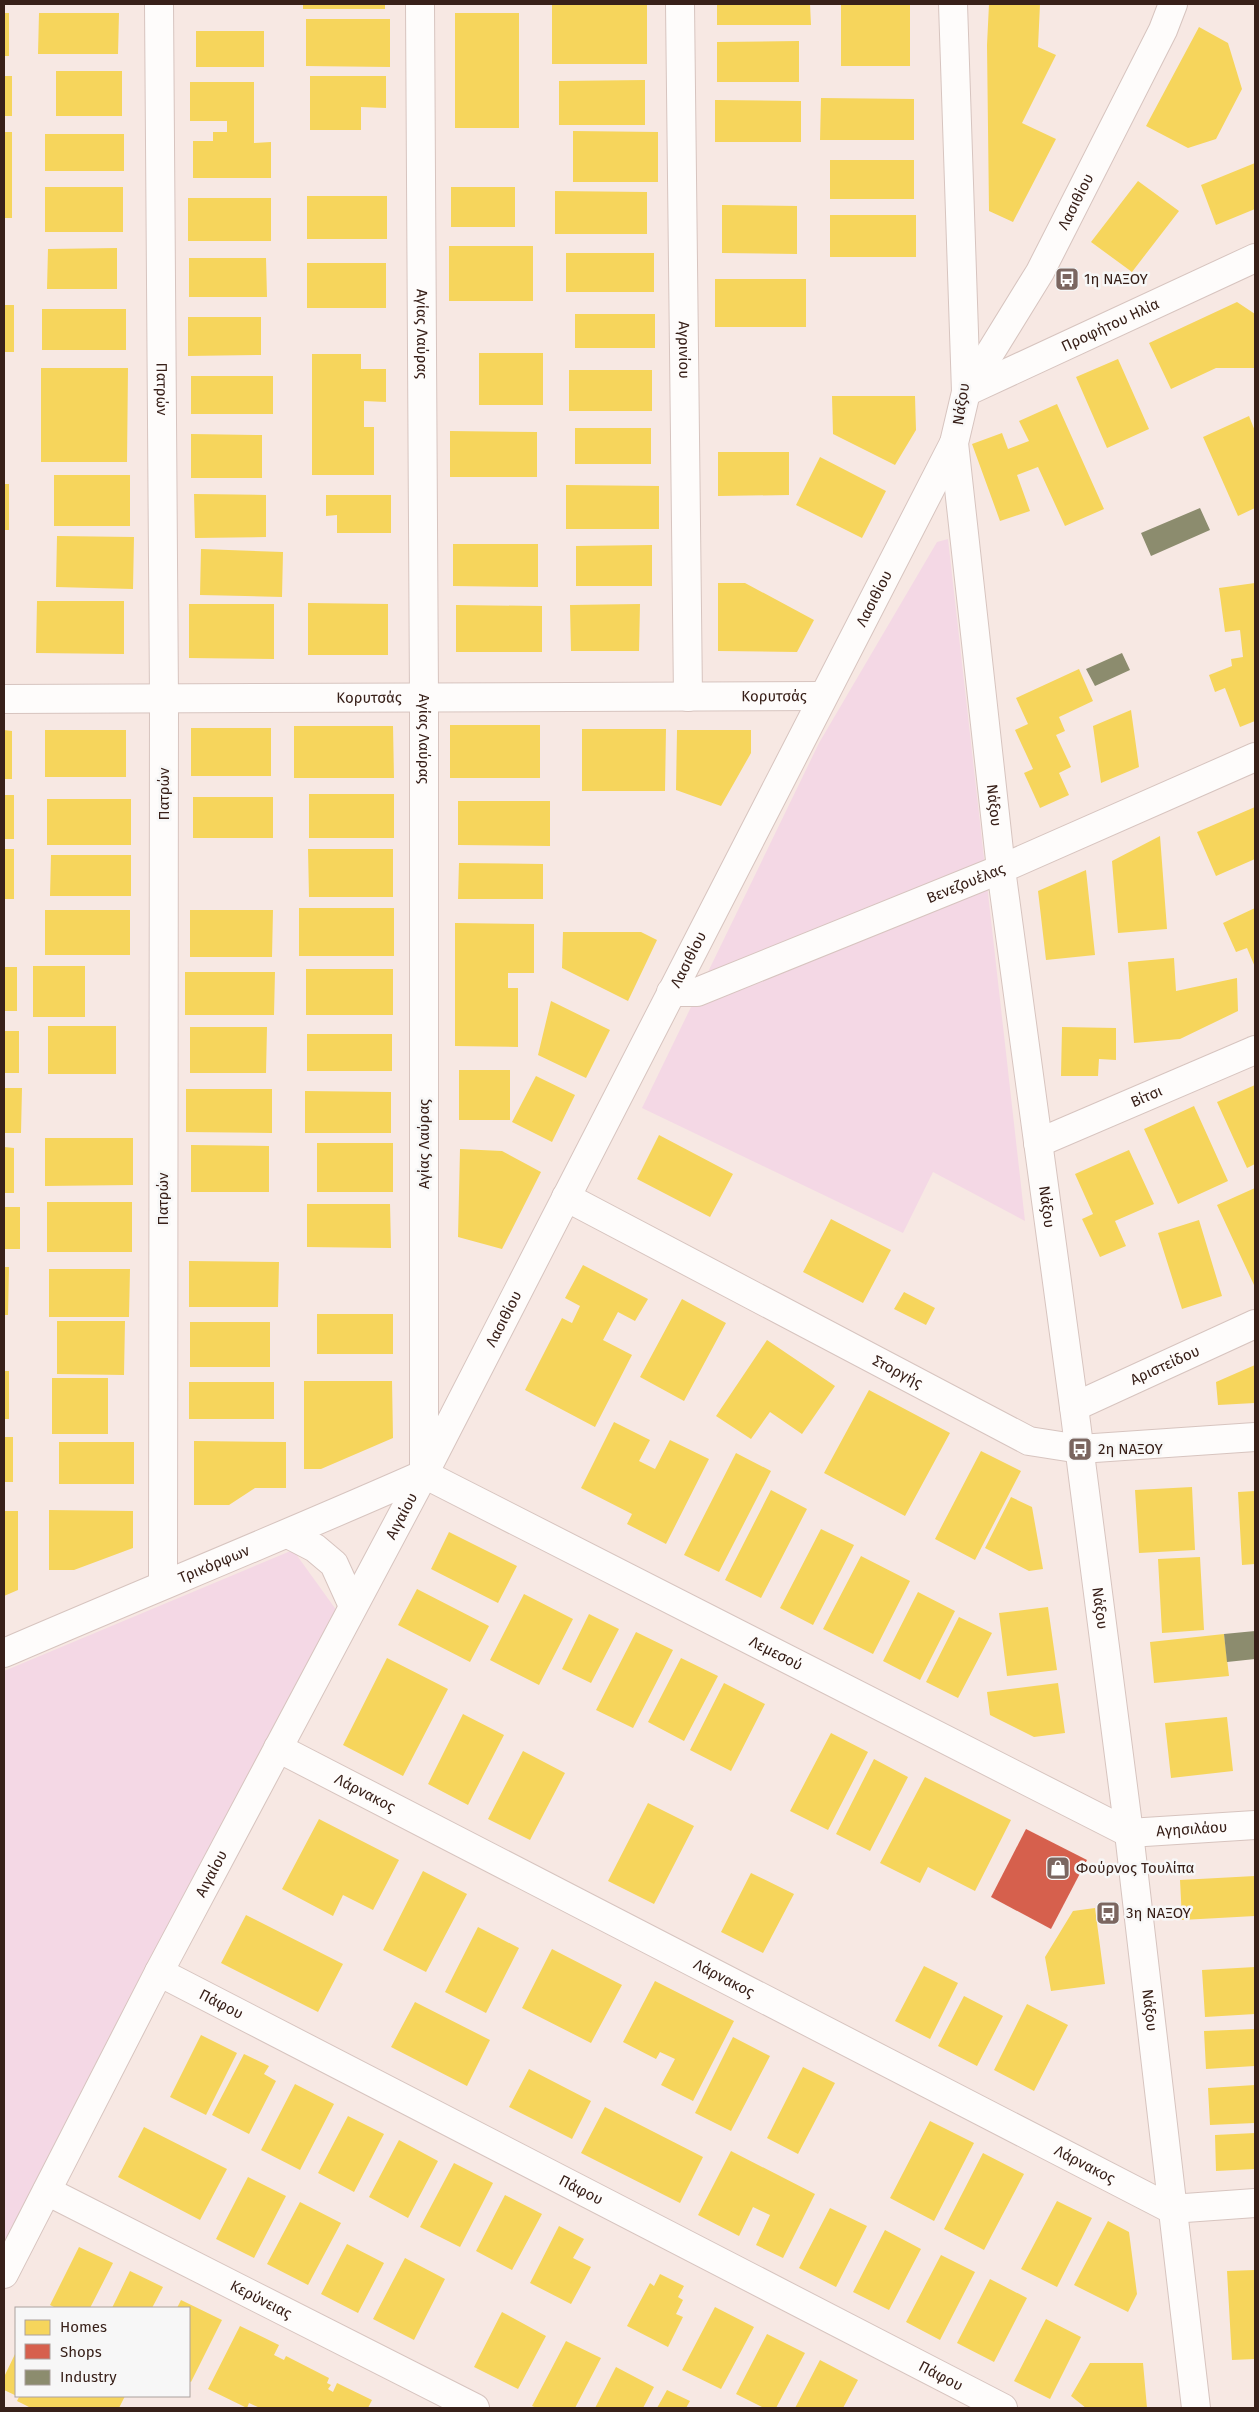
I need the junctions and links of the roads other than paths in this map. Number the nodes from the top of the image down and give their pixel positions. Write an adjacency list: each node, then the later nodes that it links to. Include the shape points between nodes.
1 (159, 4): 12 (street, Πατρών)
2 (420, 4): 11 (street, Αγίας Λαύρας)
3 (680, 4): 10 (street, Αγρινίου)
4 (953, 4): 7 (street, Νάξου)
5 (1173, 4): 7 (street, Λασιθίου, via 1163,30 1040,272)
6 (1255, 258): 7 (street, Προφήτου Ηλία)
7 (966, 392): 8 (street, Νάξου)
8 (954, 443): 9 (street, Λασιθίου); 15 (street, Νάξου)
9 (823, 696): 10 (street, Κορυτσάς); 16 (street, Λασιθίου)
10 (688, 697): 11 (street, Κορυτσάς)
11 (424, 698): 12 (street, Κορυτσάς); 24 (street, Αγίας Λαύρας)
12 (164, 699): 13 (street, Κορυτσάς); 26 (street, Πατρών)
13 (4, 700)
14 (1255, 758): 15 (street, Βενεζουέλας)
15 (1001, 869): 16 (street, Βενεζουέλας, via 697,992); 18 (street, Νάξου)
16 (672, 992): 19 (street, Λασιθίου)
17 (1255, 1050): 18 (street, Βίτσι)
18 (1038, 1143): 21 (street, Νάξου)
19 (566, 1197): 23 (street, Στοργής, via 1029,1441); 24 (street, Λασιθίου)
20 (1255, 1324): 21 (street, Αριστείδου)
21 (1074, 1407): 23 (street, Νάξου)
22 (1255, 1437): 23 (street, Στοργής)
23 (1080, 1449): 31 (street, Νάξου)
24 (424, 1474): 25 (street, Τρικόρφων); 27 (street, Αιγαίου); 31 (street, Λεμεσού)
25 (288, 1534): 26 (street, Τρικόρφων); 27 (street, via 316,1548 334,1564)
26 (163, 1584): 28 (street, Τρικόρφων)
27 (353, 1606): 29 (street, Αιγαίου)
28 (4, 1653)
29 (278, 1748): 32 (street, Αιγαίου); 35 (street, Λάρνακος)
30 (1255, 1825): 31 (street, Αγησιλάου)
31 (1129, 1832): 35 (street, Νάξου)
32 (159, 1972): 33 (street, Αιγαίου); 38 (street, Πάφου)
33 (47, 2190): 36 (street, Αιγαίου); 37 (street, Κερύνειας)
34 (1255, 2203): 35 (street)
35 (1171, 2209): 39 (street, Νάξου)
36 (4, 2274)
37 (475, 2408)
38 (1003, 2408)
39 (1196, 2408)

